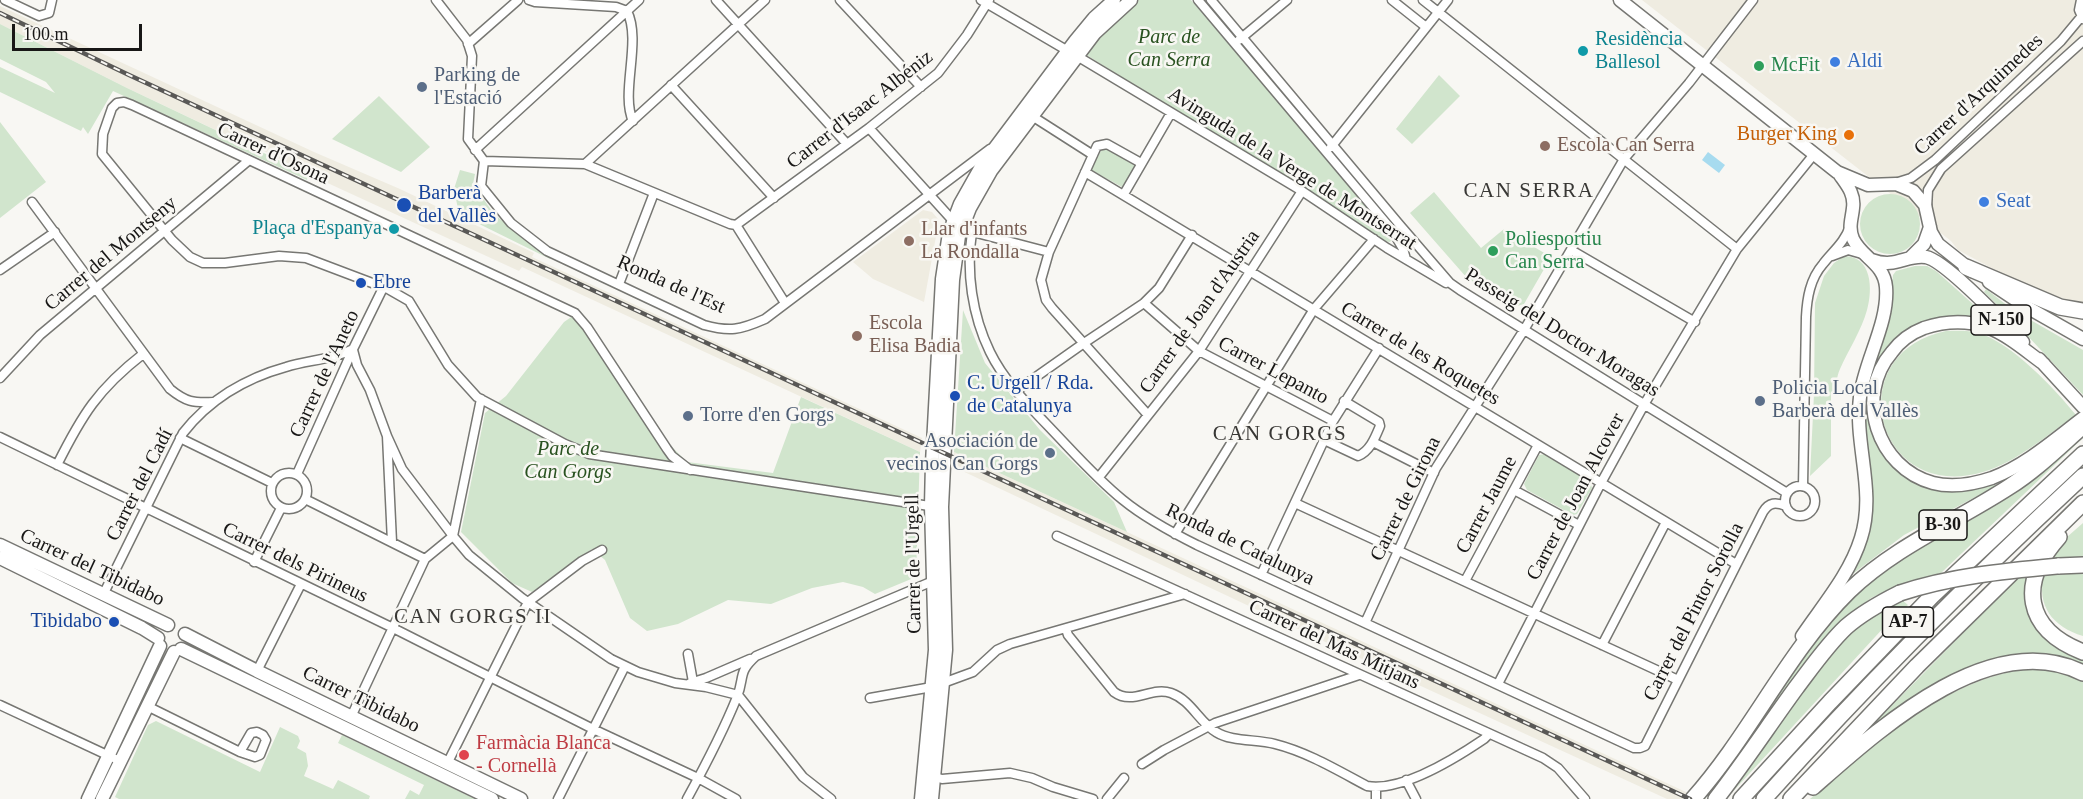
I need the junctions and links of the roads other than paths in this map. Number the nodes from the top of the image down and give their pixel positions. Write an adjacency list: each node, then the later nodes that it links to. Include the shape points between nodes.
1 (5, 0): 2 (street, via 39,16 49,13)
2 (52, 0)
3 (518, 0): 29 (street)
4 (529, 0): 22 (street)
5 (639, 0): 22 (street)
6 (716, 0): 25 (street)
7 (765, 0): 25 (street)
8 (840, 0): 33 (street)
9 (1114, 0): 30 (street, Ronda de l'Est, via 1087,26)
10 (1131, 0): 30 (street, Ronda de l'Est)
11 (1198, 0): 27 (street, Passeig del Doctor Moragas)
12 (1211, 0): 27 (street, Passeig del Doctor Moragas)
13 (1287, 0): 27 (street)
14 (1392, 0): 26 (street)
15 (1423, 0): 23 (street)
16 (1448, 0): 23 (street)
17 (1620, 0): 31 (street)
18 (1753, 0): 31 (street, Carrer de Girona)
19 (985, 1): 30 (street, Avinguda de la Verge de Montserrat); 33 (street, Carrer d'Isaac Albéniz, via 949,60)
20 (2080, 1): 24 (street)
21 (440, 2): 29 (street)
22 (627, 11): 36 (street, via 632,27 629,107); 41 (street)
23 (1438, 12): 26 (street); 45 (street)
24 (2082, 18): 52 (street, Carrer d'Arquimedes, via 1935,160 1911,178)
25 (739, 24): 32 (street); 39 (street)
26 (1426, 27): 40 (street)
27 (1239, 40): 40 (street, Passeig del Doctor Moragas); 42 (street, Passeig del Doctor Moragas)
28 (2083, 41): 60 (street, Carrer d'Arquimedes, via 1941,169 1928,190)
29 (468, 44): 41 (street, via 472,56 468,139)
30 (1072, 53): 34 (street, Avinguda de la Verge de Montserrat); 35 (street, Ronda de l'Est); 38 (street, Ronda de l'Est)
31 (1702, 64): 43 (street); 45 (street, Carrer de Girona)
32 (671, 86): 36 (street); 57 (street)
33 (921, 87): 37 (street, Carrer d'Isaac Albéniz)
34 (1171, 113): 48 (street); 53 (street, Avinguda de la Verge de Montserrat)
35 (1032, 116): 44 (street); 63 (street, Ronda de l'Est, via 991,171)
36 (633, 121): 49 (street)
37 (869, 128): 39 (street, Carrer d'Isaac Albéniz); 55 (street)
38 (1000, 141): 55 (street, Ronda de l'Est); 63 (street, Ronda de l'Est, via 967,191)
39 (847, 144): 57 (street, Carrer d'Isaac Albéniz)
40 (1334, 144): 42 (street); 84 (street, Passeig del Doctor Moragas, via 1406,233)
41 (475, 150): 47 (street)
42 (1326, 150): 68 (street, Passeig del Doctor Moragas)
43 (1815, 153): 51 (street); 71 (street, Carrer de Joan Alcover)
44 (1093, 155): 48 (street, via 1097,146 1107,144); 50 (street)
45 (1624, 159): 71 (street); 72 (street, Carrer de Girona)
46 (248, 161): 65 (street, Carrer del Montseny); 65 (street, Carrer d'Osona, via 124,102 117,103 103,134 102,154); 115 (street, Carrer d'Osona, via 575,313)
47 (484, 161): 49 (street); 81 (street, Ronda de l'Est, via 481,186 511,223 547,251)
48 (1141, 163): 56 (street)
49 (585, 164): 54 (street)
50 (1085, 172): 56 (street, Carrer de les Roquetes); 73 (street)
51 (1837, 172): 52 (street, via 1860,183); 59 (street, via 1851,192)
52 (1886, 185): 59 (street, via 1861,196); 60 (street, via 1913,191)
53 (1302, 191): 69 (street, Avinguda de la Verge de Montserrat); 80 (street, Carrer de Joan d'Austria)
54 (654, 192): 61 (street); 81 (street)
55 (931, 194): 63 (street); 85 (street, Ronda de l'Est)
56 (1124, 194): 67 (street, Carrer de les Roquetes)
57 (774, 198): 61 (street, Carrer d'Isaac Albéniz)
58 (32, 202): 66 (street)
59 (1853, 208): 62 (street)
60 (1928, 212): 64 (street, N-150)
61 (736, 225): 85 (street)
62 (1850, 225): 74 (street, via 1844,240); 75 (street, via 1854,242)
63 (961, 227): 73 (street); 100 (street, Ronda de Catalunya, via 978,321 995,361); 134 (street, Carrer de l'Urgell, via 944,259)
64 (1930, 227): 77 (street, via 1920,250); 78 (street, N-150, via 1938,244)
65 (165, 230): 82 (street, via 190,257 203,263 279,256 306,258); 83 (street, Carrer del Montseny)
66 (55, 232): 79 (street); 83 (street)
67 (1192, 235): 80 (street, Carrer de les Roquetes); 86 (street, via 1159,288)
68 (1396, 237): 70 (street, via 1397,243); 76 (street, Passeig del Doctor Moragas)
69 (1374, 239): 70 (street, Avinguda de la Verge de Montserrat); 87 (street)
70 (1388, 248): 76 (street, Avinguda de la Verge de Montserrat)
71 (1737, 249): 89 (street, Carrer de Joan Alcover)
72 (1571, 250): 89 (street); 90 (street, Carrer de Girona)
73 (1049, 252): 92 (street, via 1041,280 1046,300)
74 (1829, 257): 75 (street, via 1848,250); 127 (street, via 1812,282 1807,305)
75 (1868, 257): 77 (street, N-150, via 1890,264); 187 (street, via 1882,273 1886,293 1860,396 1859,428 1867,495 1862,536 1851,564 1769,687)
76 (1406, 259): 84 (street, Avinguda de la Verge de Montserrat)
77 (1906, 260): 97 (street, N-150, via 1934,260 1980,298)
78 (1966, 267): 88 (highway, via 2060,307); 91 (street, N-150)
79 (0, 270)
80 (1251, 271): 87 (street, Carrer de les Roquetes); 95 (street, Carrer de Joan d'Austria)
81 (619, 284): 85 (street, Ronda de l'Est, via 704,325 726,331 765,319)
82 (384, 288): 94 (street, Carrer de l'Aneto); 101 (street, via 408,302 447,364)
83 (95, 289): 96 (street); 98 (street, Carrer del Montseny, via 40,335)
84 (1460, 290): 90 (street, Passeig del Doctor Moragas)
85 (785, 303)
86 (1144, 303): 92 (street); 95 (street, Carrer Lepanto)
87 (1314, 309): 93 (street, Carrer de les Roquetes); 99 (street)
88 (2083, 311)
89 (1695, 322): 104 (street, Carrer de Joan Alcover)
90 (1524, 330): 104 (street, Passeig del Doctor Moragas); 105 (street, Carrer de Girona)
91 (2083, 339)
92 (1084, 343): 100 (street); 107 (street)
93 (1379, 348): 102 (street); 105 (street, Carrer de les Roquetes)
94 (353, 349): 103 (street, Carrer del Cadí, via 264,374); 110 (street); 121 (street, Carrer de l'Aneto)
95 (1199, 351): 99 (street, Carrer Lepanto); 107 (street, Carrer de Joan d'Austria)
96 (143, 354): 103 (street, via 180,398 192,403); 119 (street, via 88,408)
97 (2044, 364): 106 (street, N-150); 106 (street, via 2002,334 1978,325 1946,322 1919,330 1890,354 1874,385 1875,422 1883,445 1900,465 1922,479 1961,484 1991,478 2024,462)
98 (0, 378)
99 (1266, 386): 108 (street, Carrer Lepanto); 140 (street)
100 (1016, 391): 124 (street, Ronda de Catalunya)
101 (481, 399): 118 (street, via 589,454); 141 (street)
102 (1344, 401): 108 (street); 114 (street, via 1378,422)
103 (213, 402): 112 (street, Carrer del Cadí)
104 (1645, 404): 126 (street, Carrer de Joan Alcover); 129 (street, Passeig del Doctor Moragas)
105 (1475, 406): 116 (street, Carrer de les Roquetes); 122 (street, Carrer de Girona)
106 (2083, 410)
107 (1148, 415): 124 (street, Carrer de Joan d'Austria)
108 (1333, 421): 113 (street)
109 (2083, 426): 187 (highway, B-30, via 2012,486 1906,546 1863,578 1810,634)
110 (387, 436): 141 (street, via 402,469); 143 (street)
111 (0, 437): 119 (street, Carrer dels Pirineus)
112 (180, 438): 125 (street); 135 (street, Carrer del Cadí)
113 (1324, 440): 114 (street, via 1358,456); 131 (street)
114 (1373, 442): 122 (street)
115 (664, 444): 118 (street, via 666,457); 120 (street, Carrer d'Osona)
116 (1539, 445): 126 (street, Carrer de les Roquetes); 128 (street, Carrer Jaume)
117 (2083, 454): 219 (highway, AP-7, via 1932,596)
118 (649, 464): 120 (street)
119 (57, 465): 135 (street, Carrer dels Pirineus)
120 (690, 470): 134 (street)
121 (297, 474): 125 (street, via 283,473); 130 (street, via 308,490)
122 (1434, 474): 146 (street, Carrer de Girona)
123 (2083, 476): 220 (highway, AP-7, via 1943,609)
124 (1099, 477): 140 (street, Ronda de Catalunya, via 1123,501)
125 (272, 483): 136 (street, via 271,496)
126 (1601, 483): 138 (street, Carrer de les Roquetes); 139 (street, Carrer de Joan Alcover)
127 (1803, 486): 129 (street); 133 (street, via 1814,494 1810,513 1796,515)
128 (1514, 490): 139 (street); 154 (street, Carrer Jaume)
129 (1787, 493): 133 (street)
130 (305, 499): 136 (street, via 297,508); 143 (street)
131 (1295, 503): 146 (street); 152 (street)
132 (2083, 503): 221 (highway, via 1917,666)
133 (1786, 506): 150 (street, Carrer del Pintor Sorolla, via 1774,503 1765,508)
134 (937, 507): 153 (street, Carrer de l'Urgell); 182 (street, Carrer de l'Urgell, via 946,642)
135 (145, 508): 149 (street, Carrer dels Pirineus); 157 (street, Carrer del Cadí)
136 (281, 508): 149 (street)
137 (2083, 510): 160 (highway, via 2042,559 2032,593)
138 (1666, 522): 150 (street, Carrer de les Roquetes); 168 (street)
139 (1580, 525): 159 (street, Carrer de Joan Alcover)
140 (1175, 534): 152 (street, Ronda de Catalunya)
141 (453, 536): 148 (street); 158 (street, via 469,555)
142 (1057, 536): 156 (street, Carrer del Mas Mitjans)
143 (392, 542): 148 (street)
144 (0, 545): 157 (street, Carrer del Tibidabo)
145 (602, 550): 158 (street)
146 (1399, 550): 154 (street); 161 (street, Carrer de Girona)
147 (0, 558): 166 (street, via 142,628)
148 (425, 559): 163 (street)
149 (254, 562): 155 (street, Carrer dels Pirineus)
150 (1736, 564): 178 (street, Carrer del Pintor Sorolla)
151 (2083, 565): 218 (highway, bridge, via 1947,580 1880,602 1828,646)
152 (1262, 575): 161 (street, Ronda de Catalunya)
153 (933, 581): 172 (street); 182 (street, Carrer de l'Urgell)
154 (1465, 581): 159 (street)
155 (301, 584): 163 (street, Carrer dels Pirineus); 174 (street)
156 (1185, 594): 164 (street); 176 (street, Carrer del Mas Mitjans)
157 (103, 595): 162 (street, Carrer del Tibidabo)
158 (528, 602): 173 (street); 177 (street)
159 (1534, 614): 168 (street); 181 (street, Carrer de Joan Alcover)
160 (2038, 618): 167 (street, via 2055,633); 170 (highway, via 2051,635)
161 (1365, 623): 181 (street, Ronda de Catalunya)
162 (168, 625): 165 (street, via 179,626); 166 (street, via 162,629)
163 (393, 628): 177 (street, Carrer dels Pirineus); 188 (street)
164 (1065, 629): 182 (street, via 1003,647 972,672); 189 (street, via 1120,696 1172,693)
165 (185, 633): 169 (street, via 186,641); 174 (street, Carrer Tibidabo)
166 (159, 642): 169 (street, via 164,650); 194 (street)
167 (2083, 644)
168 (1602, 645): 178 (street)
169 (178, 650): 186 (street); 196 (street)
170 (2083, 652)
171 (688, 654): 179 (street)
172 (756, 656): 179 (street); 183 (street, via 742,671)
173 (625, 666): 180 (street); 190 (street)
174 (258, 671): 188 (street, Carrer Tibidabo)
175 (2083, 673): 222 (highway, via 2055,664 2026,662 1962,679 1894,721)
176 (1359, 675): 189 (street); 191 (street, Carrer del Mas Mitjans)
177 (489, 678): 190 (street, Carrer dels Pirineus); 196 (street)
178 (1678, 680): 192 (street, Carrer del Pintor Sorolla, via 1646,746)
179 (693, 682): 180 (street)
180 (679, 684): 183 (street)
181 (1498, 684): 192 (street, Ronda de Catalunya)
182 (938, 685): 184 (street); 197 (street, Carrer de l'Urgell); 210 (street, Carrer de l'Urgell)
183 (738, 695): 198 (street); 209 (street, via 803,777)
184 (870, 698)
185 (0, 705): 194 (street)
186 (147, 706): 193 (street); 194 (street)
187 (1760, 709): 217 (highway, B-30)
188 (351, 717): 196 (street, Carrer Tibidabo)
189 (1209, 726): 195 (street); 201 (street, via 1227,736 1274,743 1301,752 1366,786)
190 (593, 729): 198 (street, Carrer dels Pirineus); 206 (street)
191 (1489, 734): 200 (street, via 1452,761); 216 (street, Carrer del Mas Mitjans, via 1558,768)
192 (1640, 748)
193 (240, 752)
194 (115, 759): 202 (street); 203 (street)
195 (1142, 764)
196 (444, 769): 204 (street); 205 (street, Carrer Tibidabo)
197 (935, 777): 211 (street, Carrer de l'Urgell); 212 (street, via 1010,774)
198 (698, 778): 207 (street); 208 (street, Carrer dels Pirineus)
199 (1124, 778): 213 (street)
200 (1406, 780): 201 (street); 215 (street)
201 (1376, 787): 214 (street)
202 (88, 799)
203 (102, 799)
204 (492, 799)
205 (522, 799)
206 (558, 799)
207 (687, 799)
208 (736, 799)
209 (831, 799)
210 (921, 799)
211 (932, 799)
212 (1093, 799)
213 (1107, 799)
214 (1376, 799)
215 (1416, 799)
216 (1585, 799)
217 (1693, 799)
218 (1716, 799)
219 (1741, 799)
220 (1764, 799)
221 (1791, 799)
222 (1799, 799)

